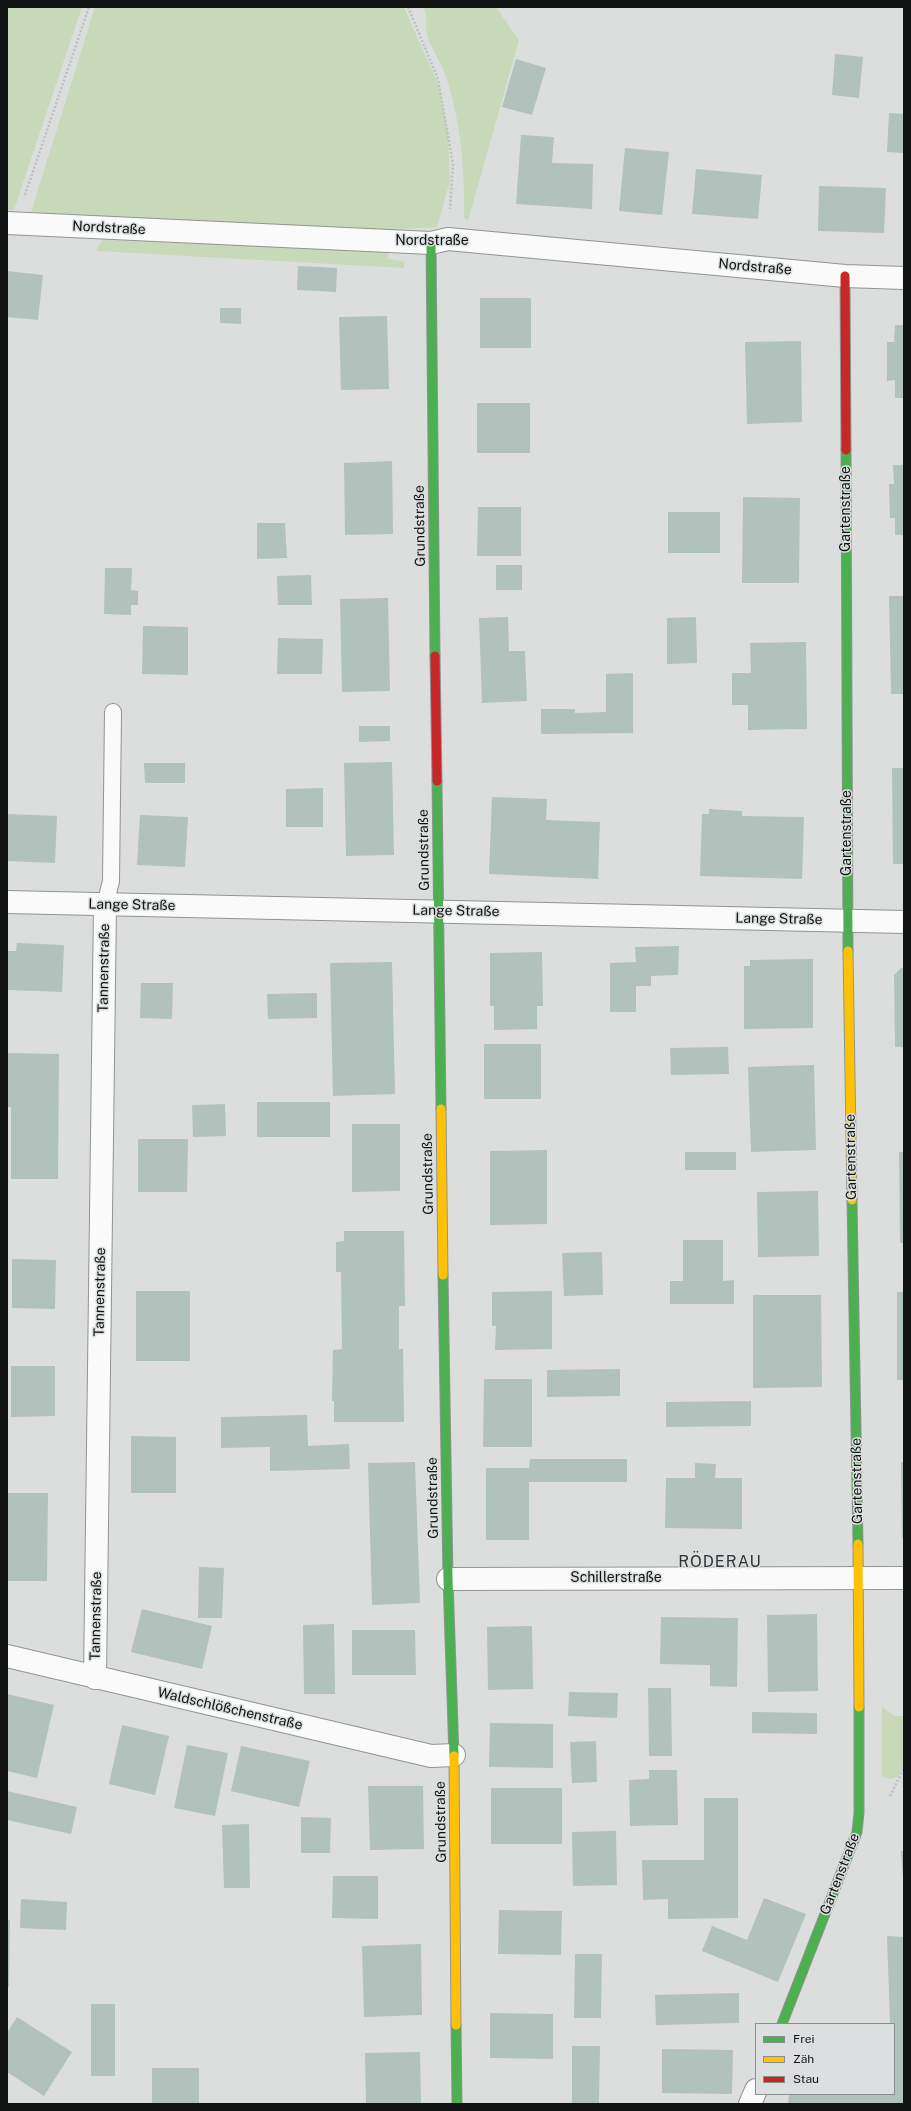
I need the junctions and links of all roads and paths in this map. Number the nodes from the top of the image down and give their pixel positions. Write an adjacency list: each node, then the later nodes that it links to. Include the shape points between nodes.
1 (89, 7): 3 (path, via 23,201)
2 (408, 7): 4 (path, via 438,79 453,164)
3 (12, 224): 4 (street, Nordstraße)
4 (440, 241): 5 (street, Nordstraße); 10 (street, Grundstraße)
5 (846, 276): 6 (street, Nordstraße); 11 (street, Gartenstraße)
6 (904, 278)
7 (113, 712): 9 (lane, via 111,881)
8 (7, 902): 9 (street, Lange Straße)
9 (105, 905): 10 (street, Lange Straße); 17 (street, Tannenstraße)
10 (438, 911): 11 (street, Lange Straße); 15 (street, Grundstraße)
11 (847, 920): 12 (street, Lange Straße); 13 (street, Gartenstraße)
12 (904, 922)
13 (859, 1578): 14 (street, Schillerstraße); 15 (street, Schillerstraße); 19 (street, Gartenstraße, via 857,1832)
14 (904, 1578)
15 (448, 1579): 18 (street, Grundstraße)
16 (7, 1656): 17 (street, Waldschlößchenstraße)
17 (95, 1678): 18 (street, Waldschlößchenstraße, via 431,1756)
18 (454, 1755): 21 (street, Grundstraße)
19 (782, 2023)
20 (755, 2092): 22 (street)
21 (457, 2104)
22 (750, 2104)

